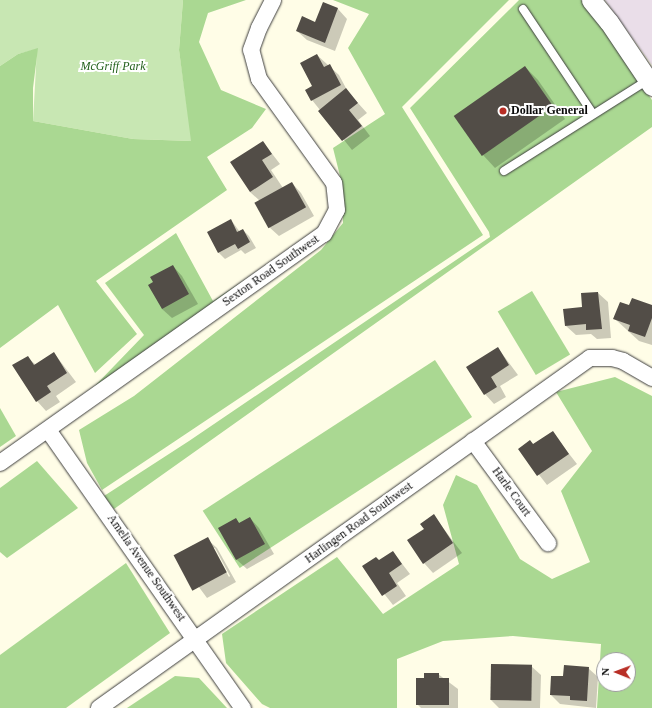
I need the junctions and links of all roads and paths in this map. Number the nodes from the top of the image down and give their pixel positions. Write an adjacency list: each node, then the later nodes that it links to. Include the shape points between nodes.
1 (273, 0): 8 (street, Sexton Road Southwest, via 251,50 259,79 334,183 337,210 324,234)
2 (591, 0): 4 (street)
3 (523, 9): 5 (lane)
4 (650, 83): 5 (lane)
5 (593, 114): 6 (lane)
6 (504, 171)
7 (652, 378): 9 (street, Harlingen Road Southwest, via 624,361 590,358)
8 (48, 430): 10 (street, Sexton Road Southwest); 12 (street, Amelia Avenue Southwest)
9 (473, 442): 11 (street, Harle Court); 12 (street, Harlingen Road Southwest)
10 (0, 463)
11 (548, 543)
12 (197, 640): 13 (street, Harlingen Road Southwest); 14 (street, Amelia Avenue Southwest)
13 (99, 708)
14 (243, 708)

